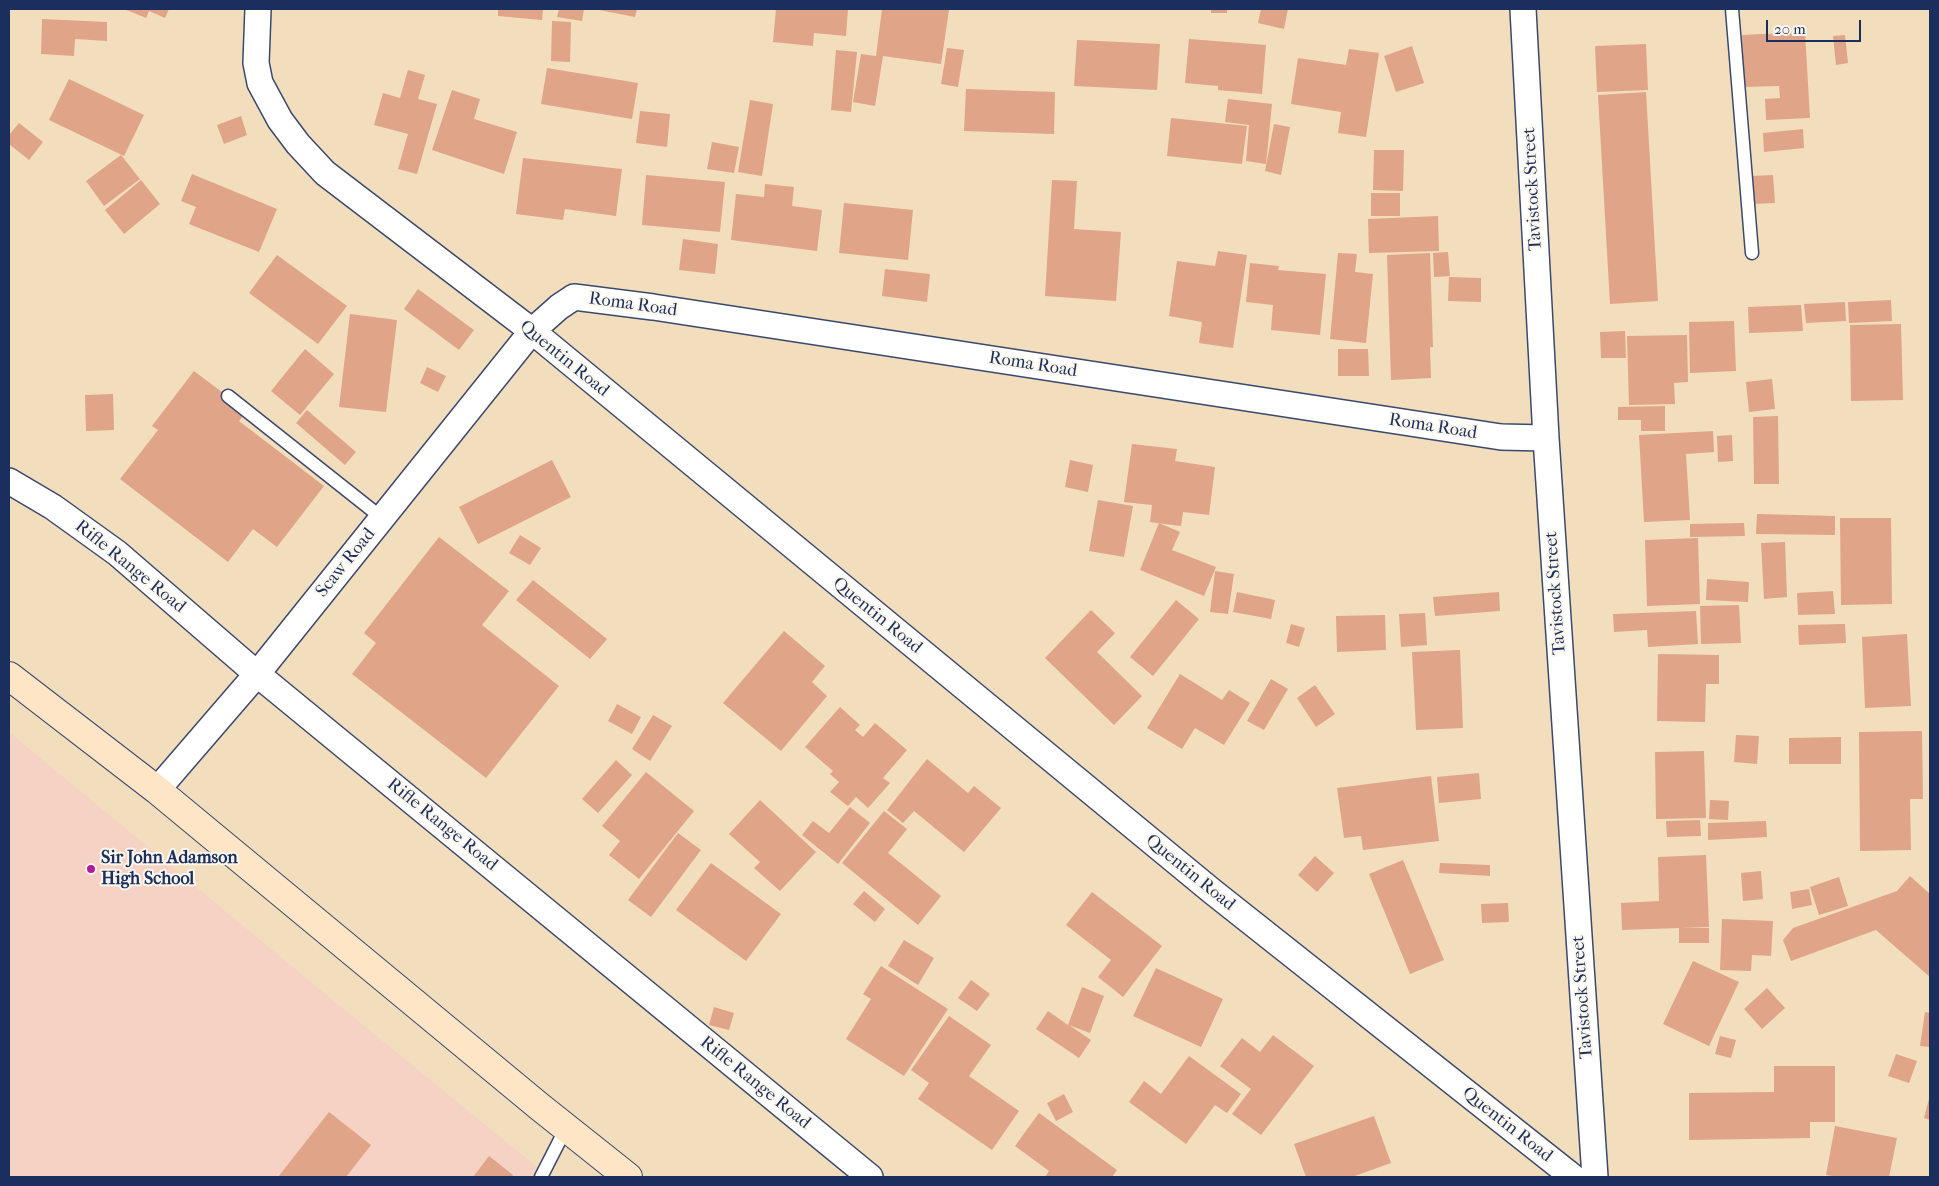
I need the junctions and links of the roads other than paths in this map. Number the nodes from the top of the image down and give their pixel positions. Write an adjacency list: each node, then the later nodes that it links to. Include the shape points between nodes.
1 (258, 9): 5 (street, Quentin Road, via 256,63 260,83 280,120 298,144 325,173)
2 (1523, 9): 7 (street, Tavistock Street)
3 (1732, 9): 4 (lane)
4 (1752, 253)
5 (532, 331): 7 (street, Roma Road, via 574,298 608,301 1501,437); 9 (street, Scaw Road); 17 (street, Quentin Road, via 1213,892)
6 (228, 396): 9 (lane)
7 (1546, 438): 18 (street, Tavistock Street)
8 (9, 481): 10 (street, Rifle Range Road, via 53,507 116,553)
9 (382, 518): 10 (street, Scaw Road)
10 (257, 674): 12 (street, Scaw Road); 16 (street, Rifle Range Road)
11 (9, 676): 12 (main road)
12 (157, 790): 13 (main road)
13 (566, 1128): 14 (lane); 15 (main road)
14 (541, 1177)
15 (628, 1177)
16 (870, 1177)
17 (1573, 1177)
18 (1595, 1177)

